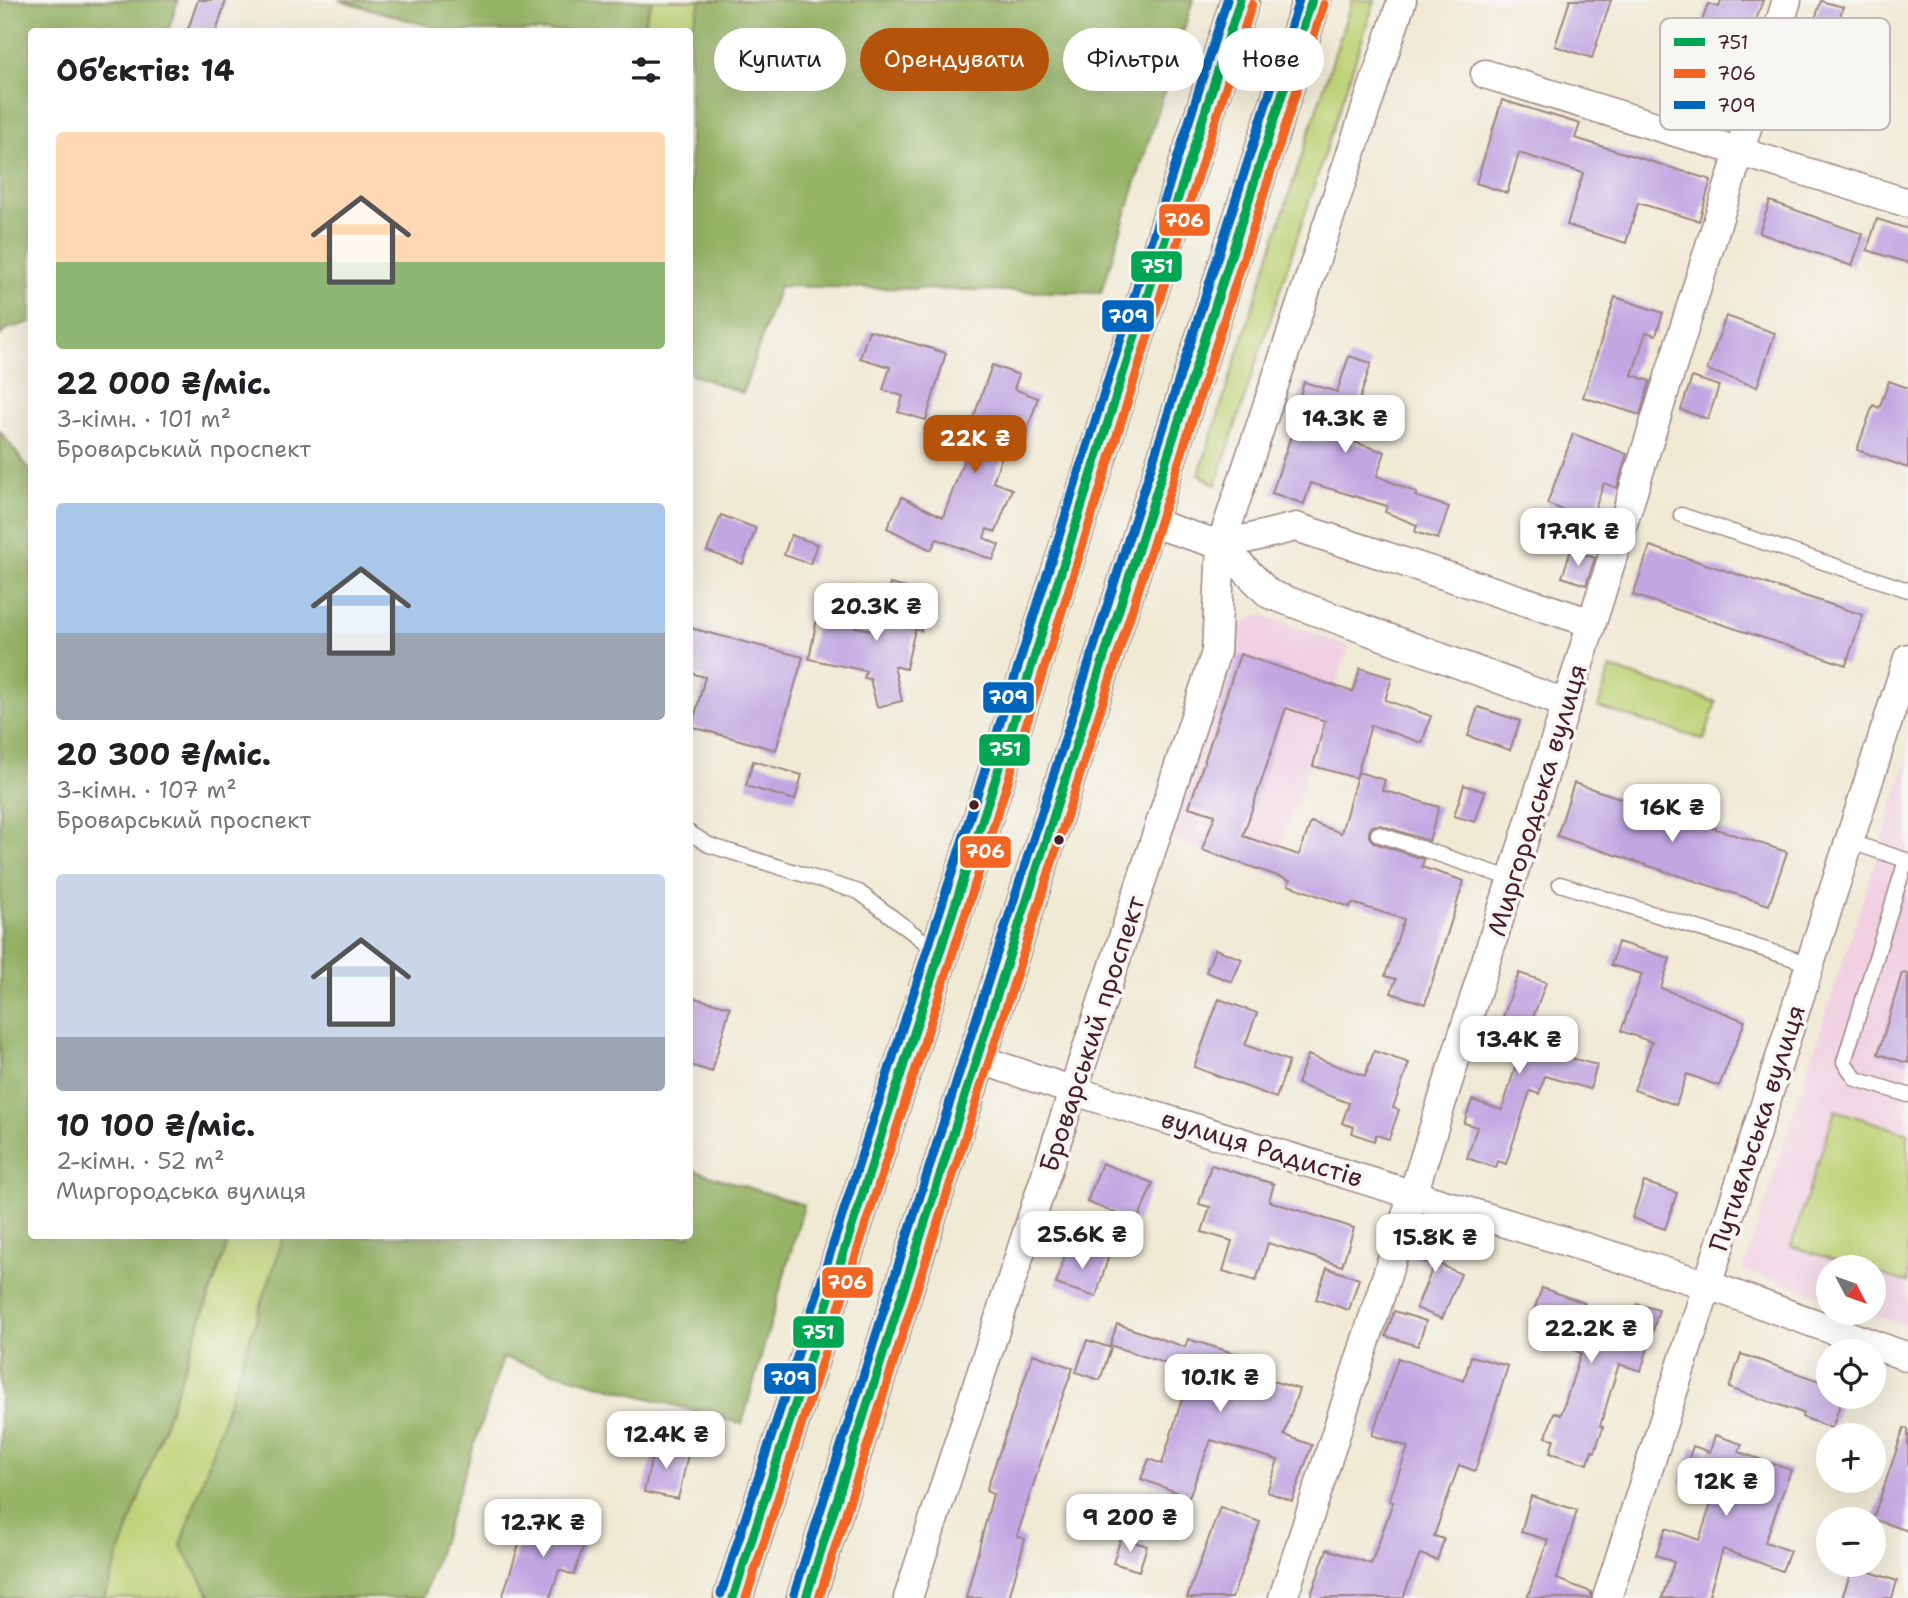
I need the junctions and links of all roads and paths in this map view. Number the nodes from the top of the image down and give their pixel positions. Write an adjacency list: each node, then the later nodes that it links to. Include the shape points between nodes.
1 (1240, 0): 24 (highway)
2 (1312, 0): 13 (highway)
3 (1402, 0): 14 (street, Броварський проспект)
4 (1787, 0): 5 (street, Миргородська вулиця)
5 (1781, 18)
6 (1485, 74): 7 (street)
7 (1660, 126)
8 (1672, 130): 10 (street)
9 (1745, 130): 10 (street, Миргородська вулиця)
10 (1739, 150): 11 (street); 16 (street, Миргородська вулиця)
11 (1908, 203)
12 (1681, 515): 15 (lane)
13 (1145, 521): 14 (street); 26 (highway)
14 (1221, 545): 16 (street, via 1296,527); 18 (street, via 1269,594); 27 (street, Броварський проспект, via 1216,652)
15 (1908, 590)
16 (1592, 623): 18 (street, Миргородська вулиця)
17 (1908, 658): 21 (street, Путивльська вулиця)
18 (1567, 704): 22 (street, Миргородська вулиця)
19 (1378, 834): 22 (lane)
20 (693, 836): 24 (lane, via 709,845 859,892)
21 (1850, 842): 25 (street, Путивльська вулиця); 28 (lane, via 1906,860 1843,1062 1856,1079)
22 (1512, 879): 29 (street, Миргородська вулиця)
23 (1560, 884): 25 (lane)
24 (939, 953): 32 (highway)
25 (1810, 964): 30 (street, Путивльська вулиця)
26 (975, 1058): 27 (street, вулиця Радистів); 33 (highway)
27 (1074, 1091): 29 (street, вулиця Радистів); 34 (street, Броварський проспект)
28 (1908, 1095)
29 (1413, 1194): 30 (street, вулиця Радистів); 35 (street, Миргородська вулиця)
30 (1707, 1285): 31 (street, вулиця Радистів); 36 (street, Путивльська вулиця)
31 (1908, 1357)
32 (733, 1598)
33 (806, 1598)
34 (908, 1598)
35 (1283, 1598)
36 (1607, 1598)

